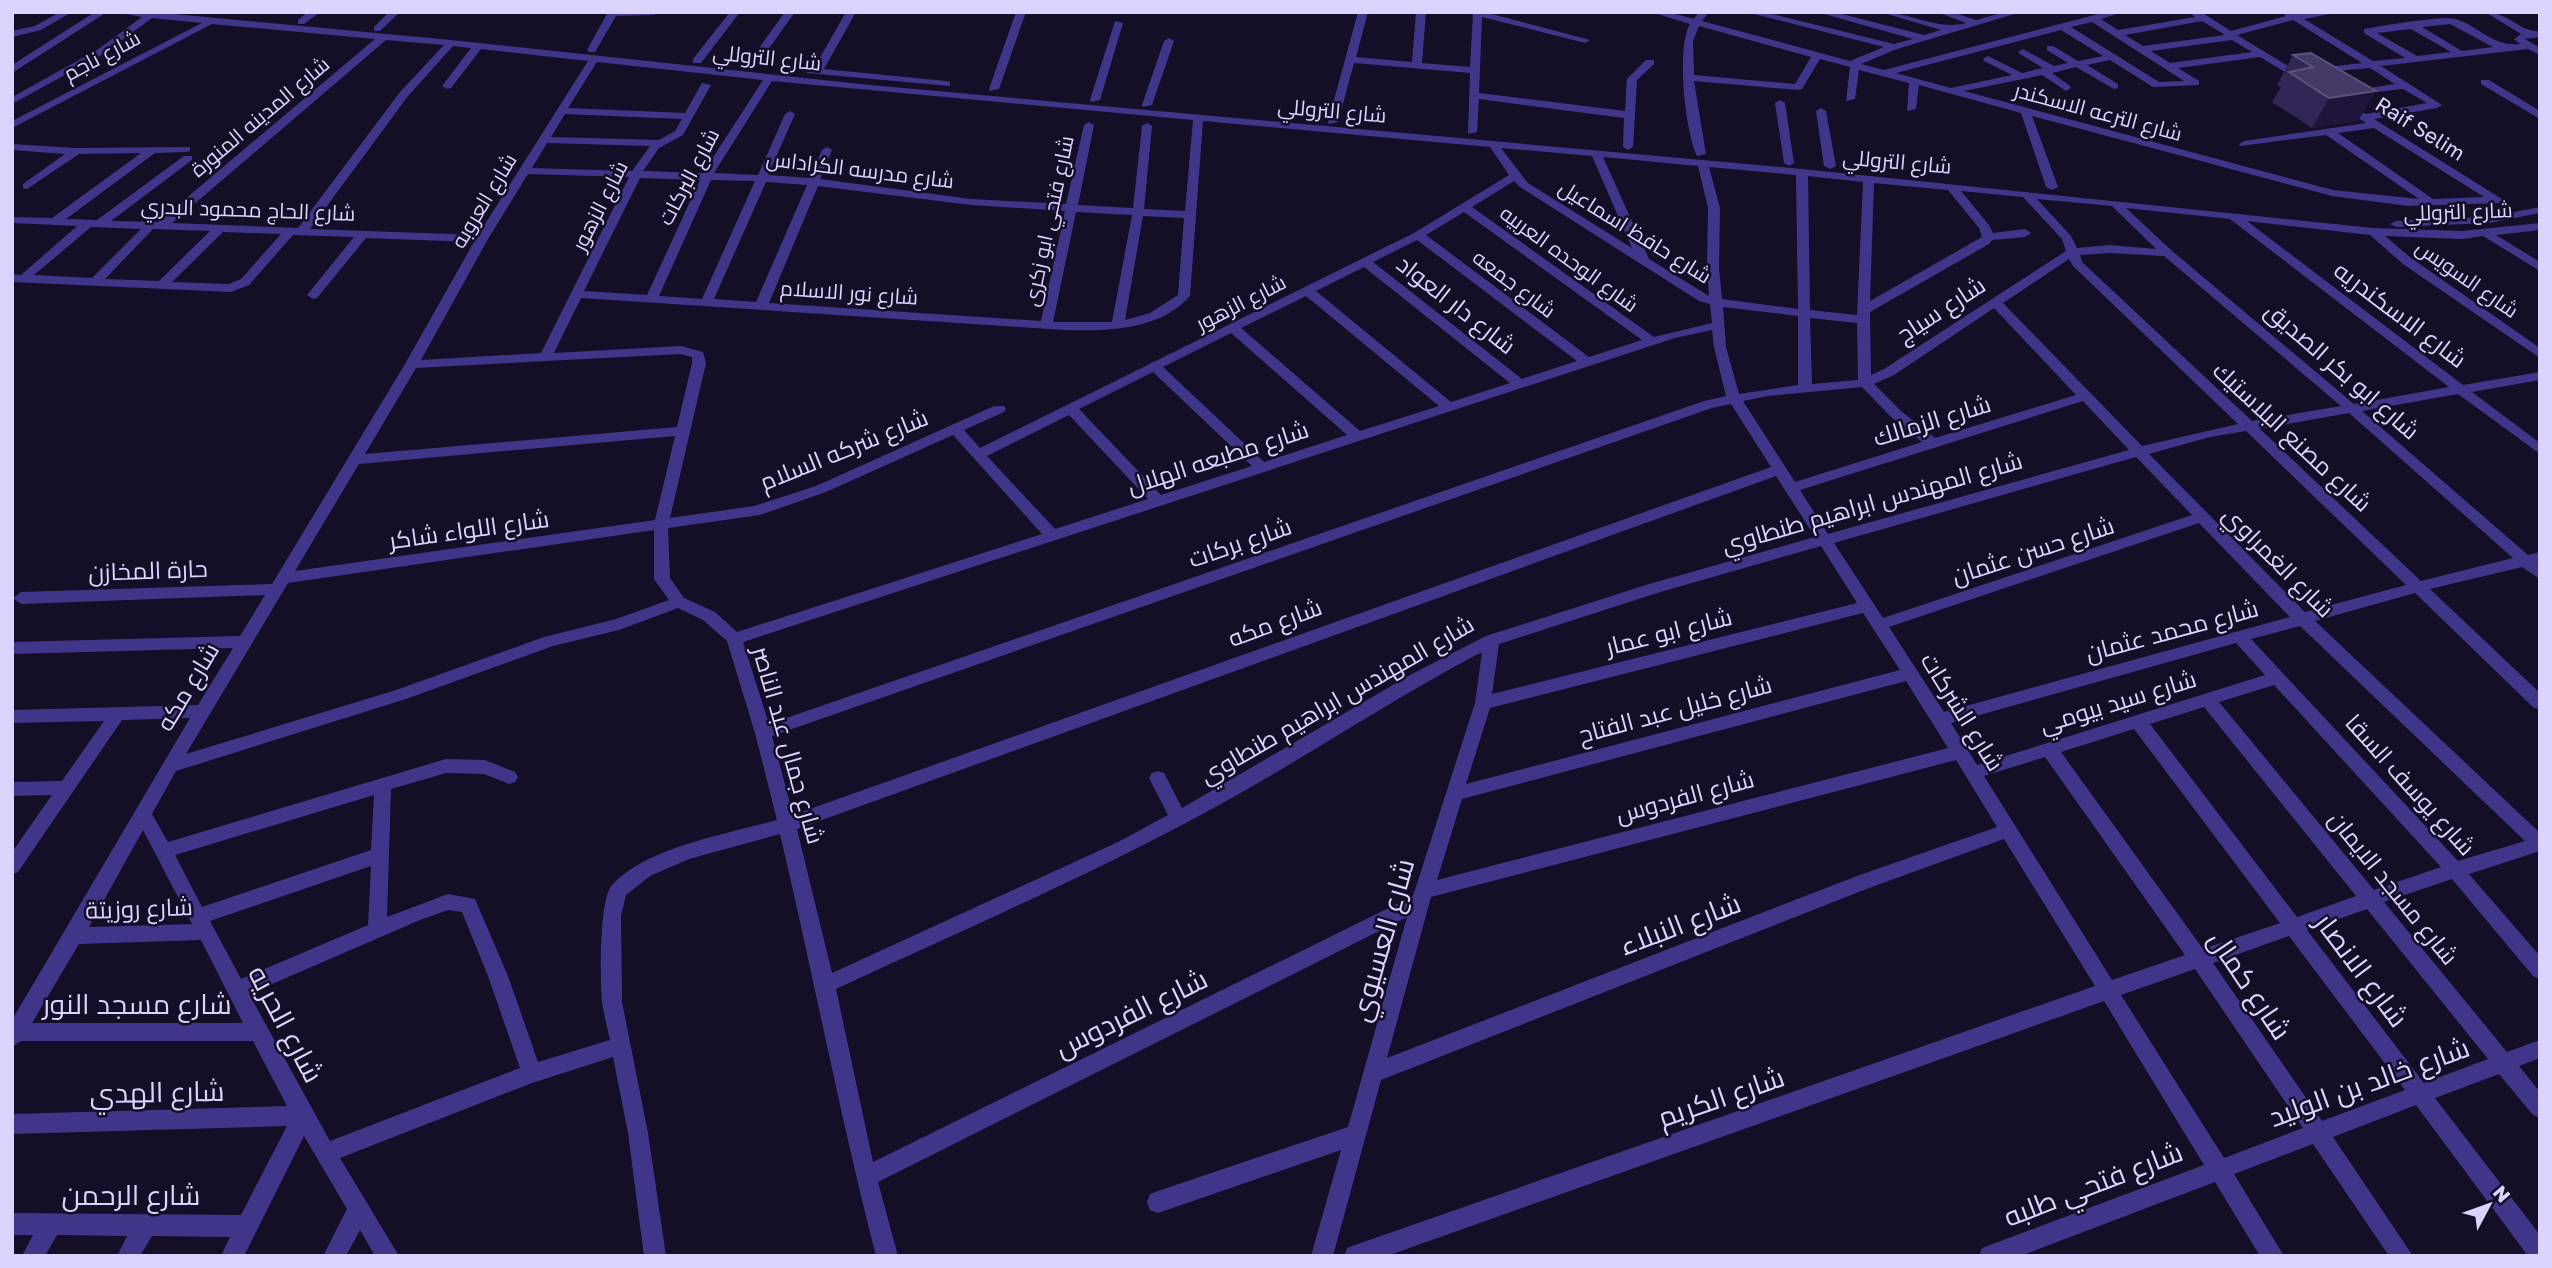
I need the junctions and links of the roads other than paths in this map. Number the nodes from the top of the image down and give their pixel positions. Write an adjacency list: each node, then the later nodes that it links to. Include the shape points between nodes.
1 (67, 12): 41 (street, via 38,28)
2 (102, 12): 71 (street)
3 (120, 12): 29 (street, شارع التروللي)
4 (190, 12): 34 (street, شارع التروللي)
5 (315, 12): 34 (street)
6 (395, 12): 39 (street, شارع المدينه المنورة)
7 (654, 12): 24 (street)
8 (735, 12): 63 (street)
9 (790, 12): 68 (street)
10 (851, 12): 74 (street)
11 (1021, 12): 90 (street)
12 (1363, 12): 62 (street)
13 (1421, 12): 69 (street)
14 (1656, 12): 30 (street, شارع الترعه الاسكندر)
15 (1751, 12): 49 (street)
16 (1822, 12): 43 (street)
17 (1885, 12): 38 (street)
18 (1942, 12): 31 (street)
19 (1971, 12): 31 (street)
20 (2016, 12): 26 (street)
21 (2118, 12): 32 (street)
22 (2335, 12): 28 (street)
23 (2490, 12): 44 (street)
24 (612, 13): 57 (street, شارع العروبه)
25 (1476, 13): 45 (street); 73 (street)
26 (1997, 14): 31 (street)
27 (2202, 14): 40 (street); 42 (street)
28 (2291, 15): 42 (street); 65 (street)
29 (149, 16): 33 (street, شارع التروللي); 97 (street, via 100,52)
30 (1700, 17): 58 (street, شارع الترعه الاسكندر); 80 (street, شارع الشركات, via 1689,38)
31 (1976, 18): 38 (street)
32 (2092, 19): 37 (street); 40 (street)
33 (211, 22): 39 (street, شارع التروللي); 112 (street, شارع ناجم)
34 (301, 22): 39 (street, شارع التروللي)
35 (1118, 23): 96 (street)
36 (2410, 25): 51 (street, via 2455,21); 55 (street); 60 (street, via 2367,32)
37 (2062, 26): 59 (street); 75 (street)
38 (1953, 31): 43 (street)
39 (380, 33): 47 (street, شارع التروللي); 57 (street, شارع التروللي); 157 (street, شارع المدينه المنورة)
40 (2117, 33): 52 (street)
41 (12, 34)
42 (2231, 35): 52 (street); 56 (street)
43 (1925, 38): 49 (street)
44 (2533, 38): 51 (street); 54 (street)
45 (1585, 40)
46 (1169, 41): 99 (street)
47 (451, 43): 48 (street, شارع التروللي); 161 (street)
48 (478, 46): 57 (street, شارع التروللي); 86 (street)
49 (1894, 47): 67 (street)
50 (2050, 48): 66 (street)
51 (2502, 48): 55 (street)
52 (2142, 49): 70 (street)
53 (2023, 52): 72 (street)
54 (2540, 52)
55 (2459, 53): 60 (street)
56 (2261, 54): 70 (street); 76 (street)
57 (593, 55): 63 (street, شارع التروللي); 78 (street, شارع التروللي); 101 (street, شارع العروبه)
58 (1816, 55): 67 (street, شارع الترعه الاسكندر); 80 (street, via 1802,84 1795,88)
59 (2111, 57): 66 (street); 70 (street, via 2154,83 2195,83)
60 (2413, 58): 65 (street)
61 (1988, 59): 77 (street)
62 (1351, 60): 69 (street); 110 (street)
63 (697, 61): 68 (street, شارع التروللي)
64 (1650, 62): 105 (street, via 1632,79)
65 (2369, 63): 76 (street); 85 (street)
66 (2077, 64): 72 (street); 87 (street)
67 (1853, 65): 75 (street, شارع الترعه الاسكندر); 95 (street)
68 (751, 66): 74 (street, شارع التروللي)
69 (1417, 66): 73 (street)
70 (2170, 66)
71 (12, 70)
72 (2047, 70): 77 (street); 89 (street)
73 (1477, 71): 93 (street)
74 (817, 72): 79 (street, شارع التروللي)
75 (1885, 73): 81 (street, شارع الترعه الاسكندر)
76 (2294, 74): 84 (street)
77 (2021, 76): 91 (street)
78 (769, 78): 88 (street, شارع التروللي); 135 (street, شارع البركات)
79 (877, 78): 88 (street); 90 (street, شارع التروللي)
80 (1691, 78): 129 (street, شارع الشركات)
81 (1914, 81): 91 (street, شارع الترعه الاسكندر); 100 (street)
82 (2485, 82): 107 (street)
83 (706, 85): 106 (street, شارع الزهور)
84 (2312, 85)
85 (2406, 85): 92 (street); 108 (street, via 2437,106)
86 (447, 86)
87 (2114, 86)
88 (870, 88): 109 (street, شارع التروللي)
89 (2066, 88)
90 (993, 89): 96 (street, شارع التروللي)
91 (1948, 91): 103 (street, شارع الترعه الاسكندر)
92 (2343, 94)
93 (1476, 96): 105 (street); 116 (street)
94 (2330, 96): 108 (street, Raif Selim)
95 (1850, 99)
96 (1095, 100): 99 (street, شارع التروللي)
97 (12, 101)
98 (1780, 103): 130 (street)
99 (1147, 105): 110 (street, شارع التروللي)
100 (1911, 109)
101 (560, 111): 106 (street); 117 (street, شارع العروبه)
102 (1821, 111): 131 (street)
103 (2026, 113): 142 (street); 146 (street, شارع الترعه الاسكندر, via 2332,193)
104 (790, 114): 137 (street)
105 (1629, 115): 121 (street)
106 (689, 116): 118 (street, شارع الزهور, via 676,136)
107 (2540, 116)
108 (2365, 117): 111 (street, Raif Selim)
109 (1198, 119): 120 (street, شارع التروللي); 152 (street, شارع نور الاسلام)
110 (1333, 122): 116 (street, شارع التروللي)
111 (2377, 124): 115 (street); 144 (street, Raif Selim)
112 (12, 125)
113 (1089, 125): 148 (street, شارع فتحي ابو زكرى)
114 (1147, 126): 150 (street)
115 (2328, 131): 119 (street); 146 (street)
116 (1472, 132): 121 (street, شارع التروللي)
117 (543, 140): 118 (street); 132 (street, شارع العروبه)
118 (661, 142): 133 (street, شارع الزهور)
119 (2244, 144)
120 (1493, 145): 127 (street, شارع التروللي); 136 (street, شارع حافظ اسماعيل)
121 (1628, 147): 129 (street, شارع التروللي)
122 (12, 148): 123 (street)
123 (26, 149): 126 (street); 128 (street)
124 (152, 150): 126 (street); 155 (street); 156 (street, via 187,153)
125 (827, 150): 139 (street)
126 (76, 151): 140 (street)
127 (1596, 153): 129 (street, شارع التروللي); 171 (street)
128 (12, 158)
129 (1702, 158): 130 (street, شارع التروللي); 134 (street, شارع التروللي); 181 (street, شارع الشركات, via 1714,208)
130 (1789, 163): 131 (street, شارع التروللي)
131 (1830, 166): 142 (street, شارع التروللي)
132 (525, 171): 133 (street, شارع مدرسه الكراداس); 168 (street, شارع العروبه)
133 (638, 172): 135 (street, شارع مدرسه الكراداس); 178 (street, شارع الزهور)
134 (1802, 173): 138 (street, شارع التروللي); 185 (street)
135 (708, 174): 137 (street, شارع مدرسه الكراداس); 180 (street, شارع البركات)
136 (1514, 176): 147 (street, شارع الزهور); 171 (street, شارع حافظ اسماعيل)
137 (762, 178): 139 (street, شارع مدرسه الكراداس); 183 (street)
138 (1869, 179): 141 (street, شارع التروللي); 186 (street)
139 (816, 182): 148 (street, شارع مدرسه الكراداس, via 971,202); 184 (street)
140 (27, 186)
141 (1951, 187): 143 (street, شارع التروللي); 167 (street, via 1985,227)
142 (2052, 187): 151 (street, شارع التروللي, via 2396,224 2452,223)
143 (2027, 195): 145 (street, شارع التروللي); 169 (street, شارع مصنع البلاستيك, via 2067,238)
144 (2496, 200): 146 (street, شارع الترعه الاسكندر); 151 (street, Raif Selim)
145 (2115, 203): 153 (street, شارع التروللي); 170 (street, شارع ابو بكر الصديق)
146 (2432, 203)
147 (1464, 207): 166 (street, شارع الزهور); 191 (street, شارع الوحده العربيه)
148 (1071, 209): 150 (street, شارع مدرسه الكراداس); 187 (street, شارع فتحي ابو زكرى)
149 (2540, 209): 151 (street, شارع التروللي)
150 (1138, 212): 152 (street, شارع مدرسه الكراداس); 188 (street)
151 (2518, 214)
152 (1191, 215): 188 (street, شارع نور الاسلام, via 1184,296 1161,314)
153 (2232, 216): 162 (street, شارع التروللي); 201 (street, شارع الاسكندريه)
154 (18, 220): 155 (street, شارع الحاج محمود البدري); 160 (street)
155 (54, 222): 156 (street, شارع الحاج محمود البدري)
156 (94, 223): 157 (street, شارع الحاج محمود البدري); 174 (street)
157 (156, 225): 159 (street, شارع الحاج محمود البدري); 175 (street, شارع المدينه المنورة)
158 (2540, 226): 165 (street, شارع التروللي)
159 (220, 228): 161 (street, شارع الحاج محمود البدري); 176 (street)
160 (12, 229)
161 (296, 231): 164 (street, شارع الحاج محمود البدري); 176 (street, via 241,284 230,288)
162 (2373, 232): 165 (street, شارع التروللي); 192 (street, شارع السويس)
163 (2025, 233): 167 (street)
164 (363, 234): 168 (street, شارع الحاج محمود البدري); 179 (street)
165 (2487, 234): 173 (street)
166 (1418, 235): 172 (street, شارع الزهور); 194 (street, شارع جمعه)
167 (1988, 237): 186 (street)
168 (482, 239): 195 (street, شارع العروبه)
169 (2072, 252): 170 (street, شارع سياج); 182 (street, شارع سياج); 208 (street, شارع مصنع البلاستيك, via 2077,263)
170 (2167, 253): 207 (street, شارع ابو بكر الصديق)
171 (1644, 261): 181 (street, شارع حافظ اسماعيل)
172 (1365, 262): 177 (street, شارع الزهور); 199 (street, شارع دار العواد)
173 (2540, 267)
174 (17, 278): 175 (street)
175 (95, 282): 176 (street)
176 (161, 286)
177 (1307, 290): 190 (street, شارع الزهور); 204 (street)
178 (577, 294): 180 (street, شارع نور الاسلام); 193 (street, شارع الزهور)
179 (313, 295)
180 (651, 299): 183 (street, شارع نور الاسلام)
181 (1716, 302): 185 (street, شارع حافظ اسماعيل); 189 (street, شارع الشركات)
182 (1995, 302): 198 (street, شارع سياج); 202 (street, شارع الغمراوي)
183 (706, 303): 184 (street, شارع نور الاسلام)
184 (761, 306): 187 (street, شارع نور الاسلام)
185 (1802, 313): 186 (street, شارع حافظ اسماعيل); 200 (street)
186 (1864, 315): 198 (street)
187 (1046, 325): 188 (street, شارع نور الاسلام)
188 (1118, 325)
189 (1718, 325): 191 (street, شارع مطبعه الهلال); 203 (street, شارع الشركات)
190 (1233, 328): 196 (street, شارع الزهور); 211 (street)
191 (1653, 342): 194 (street, شارع مطبعه الهلال)
192 (2540, 354)
193 (545, 358): 195 (street); 210 (street, via 694,352 700,358)
194 (1588, 363): 199 (street, شارع مطبعه الهلال)
195 (412, 364): 216 (street, شارع مكه)
196 (1156, 368): 206 (street, شارع الزهور); 217 (street)
197 (2540, 376): 201 (street, شارع المهندس ابراهيم طنطاوي)
198 (1866, 383): 200 (street, شارع سياج); 212 (street)
199 (1520, 384): 204 (street, شارع مطبعه الهلال)
200 (1805, 389): 203 (street, شارع سياج)
201 (2461, 391): 207 (street, شارع المهندس ابراهيم طنطاوي); 213 (street, شارع الاسكندريه)
202 (2086, 396): 212 (street, شارع الزمالك); 214 (street, شارع الغمراوي)
203 (1733, 397): 218 (street, شارع الشركات); 249 (street, شارع بركات)
204 (1449, 407): 211 (street, شارع مطبعه الهلال)
205 (999, 409): 209 (street, شارع شركه السلام)
206 (1072, 410): 215 (street, شارع الزهور); 220 (street)
207 (2352, 410): 208 (street, شارع المهندس ابراهيم طنطاوي); 225 (street, شارع ابو بكر الصديق)
208 (2248, 426): 214 (street, شارع المهندس ابراهيم طنطاوي); 228 (street, شارع مصنع البلاستيك)
209 (955, 429): 215 (street); 222 (street, شارع شركه السلام, via 789,502)
210 (684, 431): 216 (street); 222 (street)
211 (1358, 437): 217 (street, شارع مطبعه الهلال)
212 (1934, 444): 219 (street, شارع الزمالك)
213 (2540, 450)
214 (2140, 453): 221 (street, شارع الغمراوي); 224 (street, شارع المهندس ابراهيم طنطاوي)
215 (979, 454): 223 (street)
216 (354, 460): 227 (street, شارع مكه)
217 (1262, 468): 220 (street, شارع مطبعه الهلال)
218 (1780, 469): 219 (street, شارع الشركات); 262 (street, شارع مكه)
219 (1791, 488): 224 (street, شارع الشركات)
220 (1158, 501): 223 (street, شارع مطبعه الهلال)
221 (2202, 517): 232 (street, شارع الغمراوي); 233 (street, شارع حسن عثمان)
222 (661, 526): 227 (street, شارع اللواء شاكر); 230 (street, via 662,579)
223 (1052, 535): 235 (street, شارع مطبعه الهلال)
224 (1827, 542): 231 (street, شارع الشركات); 236 (street, شارع المهندس ابراهيم طنطاوي, via 1654,588)
225 (2532, 559): 226 (street, شارع ابو بكر الصديق); 228 (street, شارع محمد عثمان)
226 (2540, 574)
227 (279, 584): 229 (street, حارة المخازن); 237 (street, شارع مكه)
228 (2417, 587): 232 (street, شارع محمد عثمان); 243 (street, شارع مصنع البلاستيك)
229 (21, 598)
230 (679, 602): 235 (street, شارع جمال عبد الناصر, via 709,616); 252 (street)
231 (1867, 606): 233 (street, شارع الشركات); 242 (street, شارع ابو عمار)
232 (2302, 619): 234 (street, شارع محمد عثمان); 264 (street, شارع الغمراوي)
233 (1878, 625): 239 (street, شارع الشركات)
234 (2240, 637): 240 (street, شارع يوسف السقا); 247 (street, شارع محمد عثمان)
235 (734, 639): 249 (street, شارع جمال عبد الناصر)
236 (1492, 640): 242 (street, شارع العسيوي); 261 (street, شارع المهندس ابراهيم طنطاوي, via 1416,679)
237 (244, 642): 238 (street); 244 (street, شارع مكه)
238 (12, 648)
239 (1909, 674): 247 (street, شارع الشركات); 259 (street, شارع خليل عبد الفتاح)
240 (2279, 677): 241 (street, شارع سيد بيومي); 268 (street, شارع يوسف السقا)
241 (2208, 699): 248 (street, شارع سيد بيومي); 270 (street, شارع مسجد الايمان)
242 (1483, 702): 259 (street, شارع العسيوي)
243 (2540, 703)
244 (202, 711): 245 (street); 252 (street, شارع مكه)
245 (118, 713): 246 (street); 258 (street)
246 (12, 717)
247 (1940, 720): 251 (street, شارع الشركات)
248 (2138, 721): 250 (street, شارع سيد بيومي); 272 (street, شارع الانصار)
249 (763, 733): 262 (street, شارع جمال عبد الناصر)
250 (2049, 749): 253 (street, شارع سيد بيومي); 275 (street, شارع كمال)
251 (1959, 752): 253 (street, شارع الشركات); 269 (street, شارع الفردوس)
252 (170, 766): 260 (street, شارع مكه)
253 (1972, 773): 263 (street, شارع الشركات)
254 (509, 777): 256 (street, via 485,767 446,766)
255 (1158, 778): 261 (street)
256 (383, 785): 265 (street); 266 (street)
257 (12, 789): 258 (street)
258 (65, 789): 267 (street)
259 (1454, 794): 269 (street, شارع العسيوي)
260 (143, 813): 265 (street, شارع الحريه); 274 (street, شارع مكه)
261 (1178, 818): 277 (street, شارع المهندس ابراهيم طنطاوي)
262 (787, 825): 277 (street, شارع جمال عبد الناصر); 282 (street, شارع مكه, via 685,852 643,871 618,891 612,916 612,1002)
263 (2008, 830): 279 (street, شارع الشركات); 286 (street, شارع النبلاء)
264 (2540, 844): 268 (street, شارع الكريم)
265 (164, 851): 271 (street, شارع الحريه)
266 (380, 855): 271 (street, شارع روزيتة); 273 (street)
267 (12, 867)
268 (2454, 869): 270 (street, شارع الكريم); 276 (street, شارع يوسف السقا)
269 (1423, 896): 286 (street, شارع العسيوي); 295 (street, شارع الفردوس)
270 (2371, 901): 272 (street, شارع الكريم); 284 (street, شارع مسجد الايمان)
271 (202, 925): 274 (street, شارع روزيتة); 278 (street, شارع الحريه)
272 (2294, 927): 275 (street, شارع الكريم); 287 (street, شارع الانصار)
273 (377, 929): 278 (street); 285 (street, via 448,902 468,905)
274 (74, 936): 281 (street, شارع مكه)
275 (2199, 959): 279 (street, شارع الكريم); 291 (street, شارع كمال)
276 (2540, 970)
277 (825, 985): 295 (street, شارع جمال عبد الناصر)
278 (237, 990): 280 (street, شارع الحريه)
279 (2106, 991): 294 (street, شارع الشركات); 311 (street, شارع الكريم)
280 (259, 1032): 281 (street, شارع مسجد النور); 289 (street, شارع الحريه)
281 (13, 1034)
282 (619, 1046): 285 (street); 308 (street, via 638,1133)
283 (2540, 1049): 284 (street, شارع خالد بن الوليد)
284 (2503, 1062): 287 (street, شارع خالد بن الوليد); 288 (street, شارع مسجد الايمان)
285 (532, 1073): 293 (street)
286 (1374, 1073): 292 (street, شارع العسيوي)
287 (2420, 1093): 291 (street, شارع خالد بن الوليد); 302 (street, شارع الانصار)
288 (2540, 1108)
289 (303, 1116): 290 (street, شارع الهدي); 293 (street, شارع الحريه); 301 (street)
290 (12, 1124)
291 (2316, 1131): 294 (street, شارع خالد بن الوليد); 314 (street, شارع كمال)
292 (1357, 1135): 296 (street); 310 (street, شارع العسيوي)
293 (325, 1153): 297 (street, شارع الحريه)
294 (2217, 1168): 312 (street, شارع فتحي طلبه); 313 (street, شارع الشركات)
295 (866, 1177): 309 (street, شارع جمال عبد الناصر)
296 (1158, 1202)
297 (359, 1209): 306 (street); 307 (street, شارع الحريه)
298 (12, 1224): 299 (street, شارع الرحمن)
299 (51, 1224): 300 (street, شارع الرحمن); 303 (street)
300 (146, 1225): 301 (street, شارع الرحمن); 304 (street)
301 (248, 1226): 305 (street)
302 (2540, 1253)
303 (33, 1256)
304 (128, 1256)
305 (232, 1256)
306 (334, 1256)
307 (388, 1256)
308 (655, 1256)
309 (887, 1256)
310 (1322, 1256)
311 (1355, 1256)
312 (1990, 1256)
313 (2273, 1256)
314 (2402, 1256)

